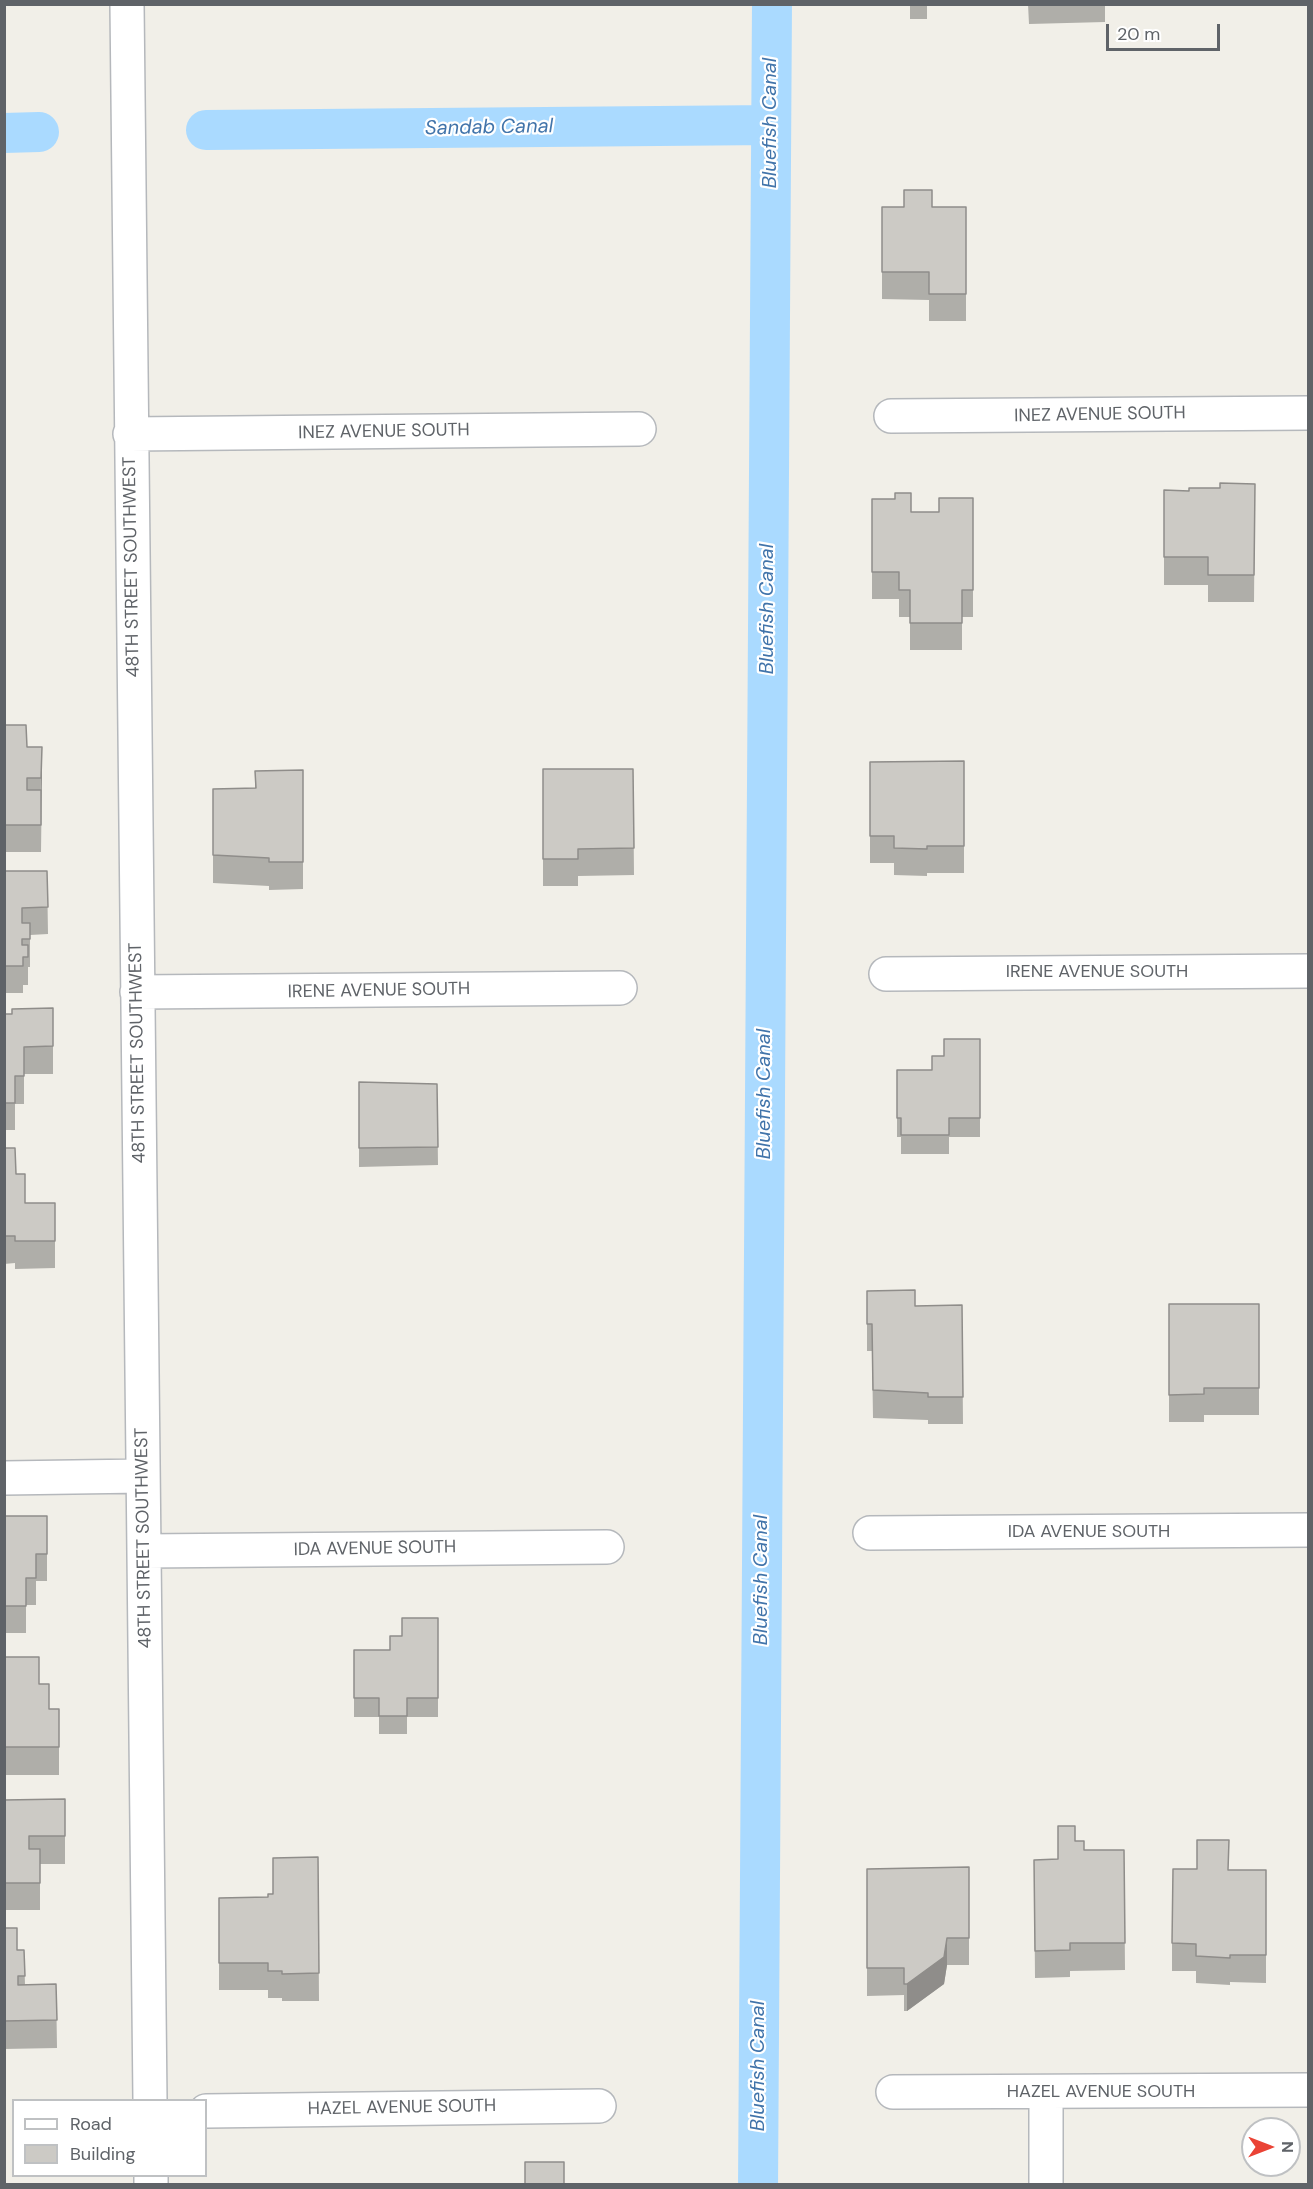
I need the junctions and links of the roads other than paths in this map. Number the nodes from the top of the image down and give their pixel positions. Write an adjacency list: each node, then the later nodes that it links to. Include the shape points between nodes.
1 (126, 4): 5 (street, 48TH STREET SOUTHWEST)
2 (1308, 413): 3 (street, INEZ AVENUE SOUTH)
3 (891, 416)
4 (639, 429): 5 (street, INEZ AVENUE SOUTH)
5 (130, 434): 9 (street, 48TH STREET SOUTHWEST)
6 (1308, 971): 7 (street, IRENE AVENUE SOUTH)
7 (886, 974)
8 (620, 988): 9 (street, IRENE AVENUE SOUTH)
9 (137, 992): 10 (street, 48TH STREET SOUTHWEST)
10 (143, 1476): 11 (street); 15 (street, 48TH STREET SOUTHWEST)
11 (4, 1478)
12 (1308, 1530): 13 (street, IDA AVENUE SOUTH)
13 (870, 1533)
14 (607, 1547): 15 (street, IDA AVENUE SOUTH)
15 (144, 1551): 19 (street, 48TH STREET SOUTHWEST)
16 (1308, 2090): 18 (street, HAZEL AVENUE SOUTH)
17 (892, 2092): 18 (street, HAZEL AVENUE SOUTH)
18 (1046, 2092): 22 (street)
19 (150, 2099)
20 (600, 2106): 21 (street, HAZEL AVENUE SOUTH)
21 (207, 2111)
22 (1046, 2184)

